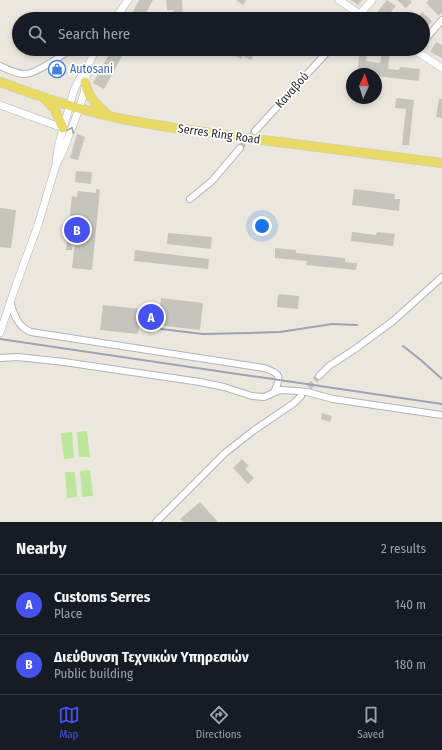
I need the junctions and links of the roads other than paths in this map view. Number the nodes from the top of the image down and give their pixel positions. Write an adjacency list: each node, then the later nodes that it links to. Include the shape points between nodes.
1 (128, 0): 4 (street)
2 (339, 0): 5 (street)
3 (372, 0): 6 (street)
4 (120, 12)
5 (352, 12)
6 (362, 12)
7 (442, 20): 8 (street)
8 (430, 34)
9 (60, 56): 13 (street, via 27,74)
10 (93, 56): 14 (street)
11 (324, 56): 24 (street, Καναβού)
12 (424, 56): 15 (street)
13 (0, 66)
14 (88, 66): 17 (street); 20 (street, via 76,85)
15 (442, 68)
16 (0, 82): 18 (main road, Serres Ring Road)
17 (85, 82): 21 (street); 22 (main road, via 91,98)
18 (44, 98): 20 (main road, Serres Ring Road); 23 (main road, via 55,110)
19 (0, 105): 23 (street)
20 (69, 106): 21 (main road, Serres Ring Road); 23 (street)
21 (80, 108): 22 (main road, Serres Ring Road); 27 (street, one-way to 21)
22 (110, 116): 26 (main road, Serres Ring Road, bridge, via 238,137)
23 (63, 128): 27 (street)
24 (255, 131)
25 (240, 148): 28 (street, via 212,181)
26 (442, 163)
27 (56, 165): 30 (street, via 38,225)
28 (190, 199)
29 (442, 277): 33 (street, via 393,321 329,366)
30 (10, 302): 31 (street); 34 (street, via 18,322 25,330 264,368 275,372 279,377)
31 (0, 333)
32 (0, 358): 34 (street, via 18,357 64,362 192,381 264,398)
33 (319, 376)
34 (274, 392): 36 (street, via 307,392 333,399)
35 (301, 396): 37 (street, via 225,453)
36 (442, 415)
37 (156, 522)

